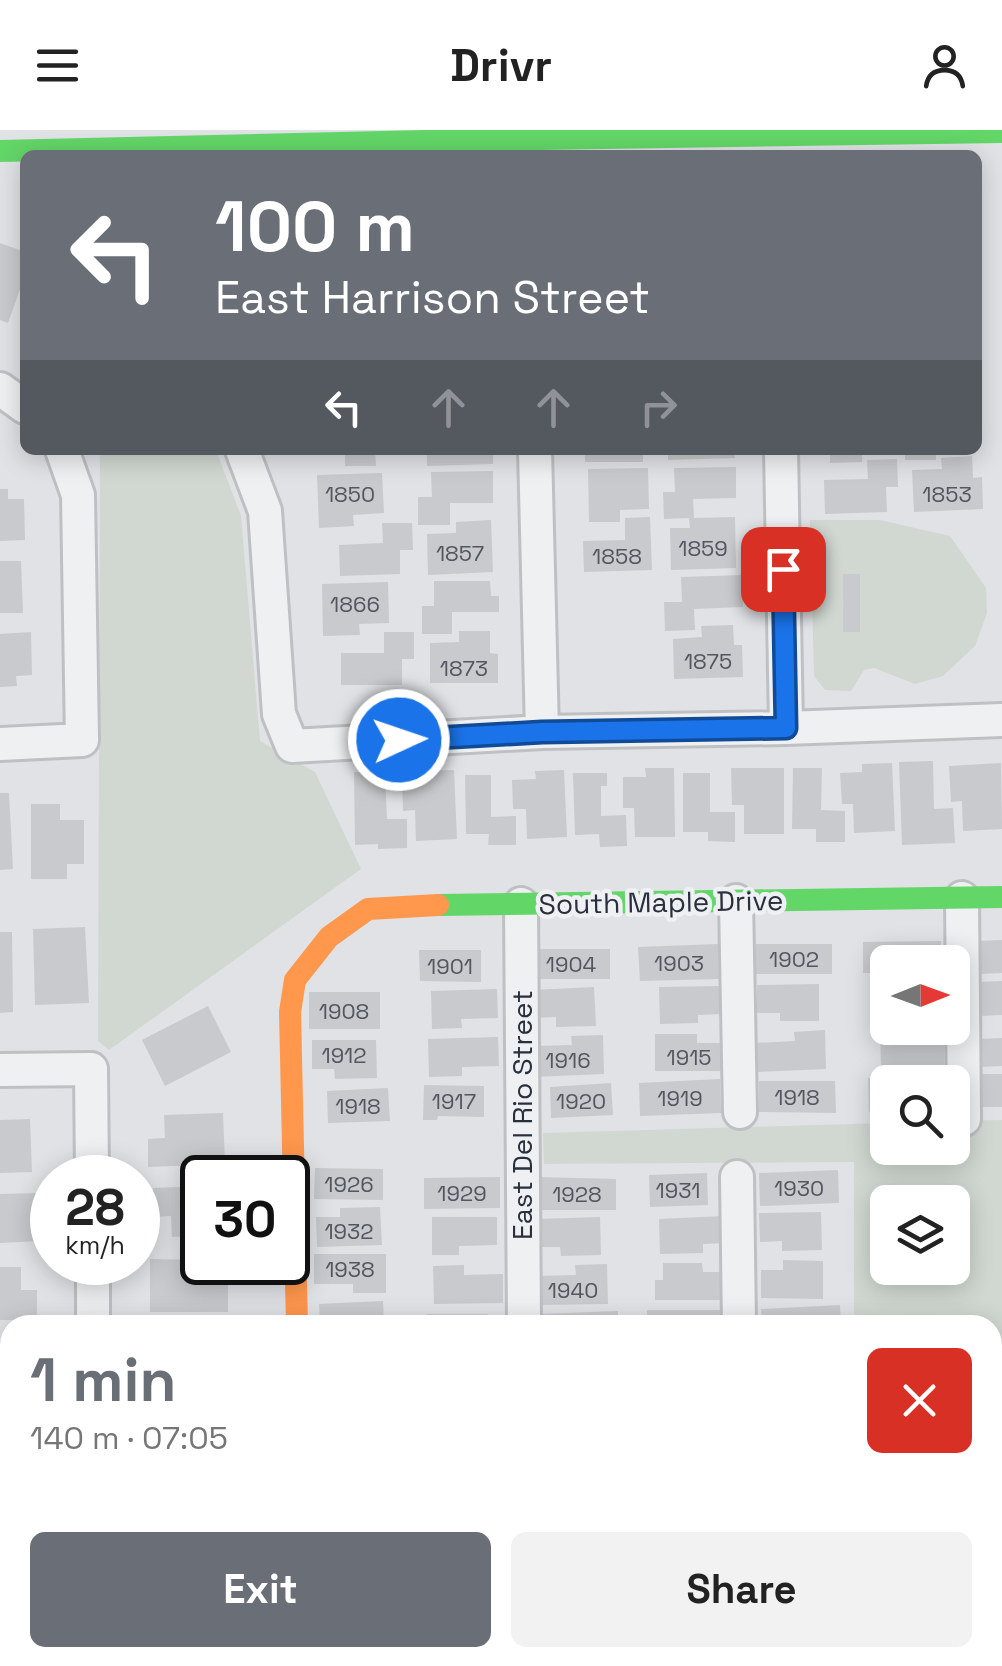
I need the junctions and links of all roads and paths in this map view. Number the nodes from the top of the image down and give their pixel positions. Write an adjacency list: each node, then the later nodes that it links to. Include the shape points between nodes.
1 (1002, 132): 2 (street)
2 (467, 135): 3 (street)
3 (182, 144): 4 (street)
4 (26, 150)
5 (64, 455): 12 (street, via 78,494 82,740)
6 (244, 455): 11 (street, via 265,510 278,714 292,746)
7 (535, 455): 11 (street)
8 (781, 455): 10 (street)
9 (1002, 720): 10 (street)
10 (786, 728): 11 (street)
11 (542, 732)
12 (0, 744)
13 (1002, 897): 14 (street, South Maple Drive)
14 (962, 898): 15 (street, South Maple Drive); 17 (street)
15 (736, 901): 16 (street, South Maple Drive); 19 (street)
16 (521, 904): 24 (street, South Maple Drive, via 368,909 329,937 295,980 290,1012); 25 (street, East Del Rio Street)
17 (964, 1065)
18 (0, 1070): 20 (street, via 92,1069)
19 (740, 1112)
20 (92, 1155)
21 (737, 1177): 26 (street)
22 (93, 1285): 23 (street)
23 (93, 1315)
24 (298, 1315)
25 (524, 1315)
26 (739, 1315)

